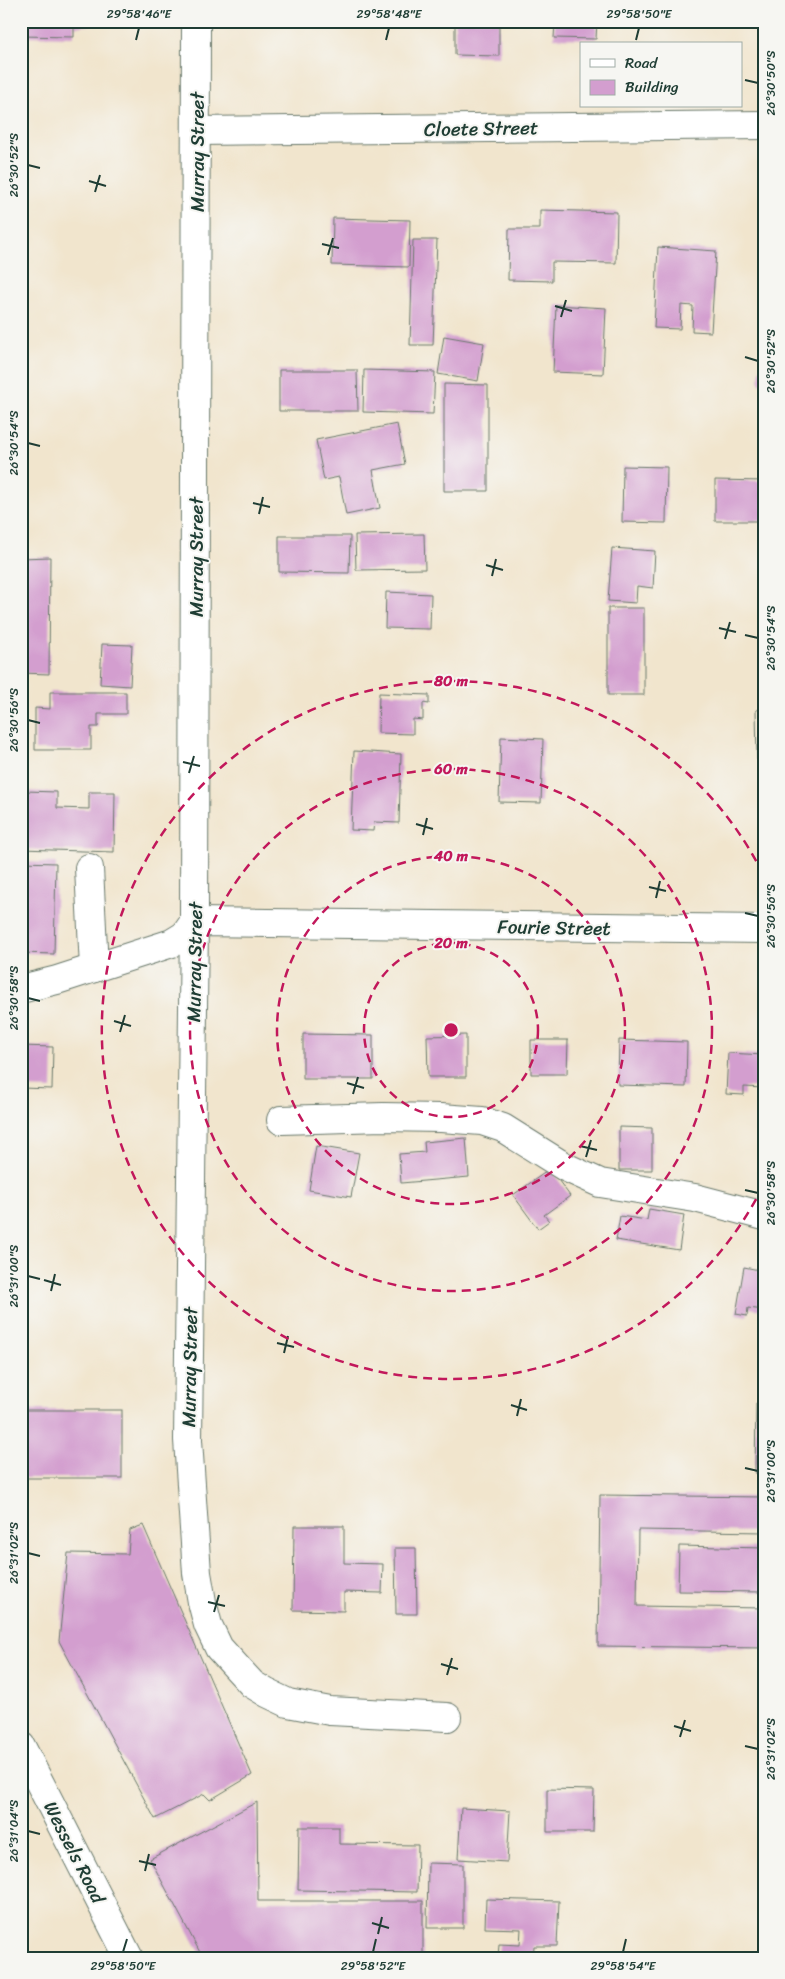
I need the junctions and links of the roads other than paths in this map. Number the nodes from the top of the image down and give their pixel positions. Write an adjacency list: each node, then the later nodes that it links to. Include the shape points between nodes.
1 (196, 21): 3 (street, Murray Street)
2 (764, 125): 3 (street, Cloete Street)
3 (197, 131): 5 (street, Murray Street)
4 (89, 868): 7 (street)
5 (194, 922): 6 (street, Fourie Street); 7 (street, via 185,935 172,943); 11 (street, Murray Street, via 188,1440 197,1573 208,1625 219,1648 247,1679 288,1703 330,1711)
6 (764, 929)
7 (94, 968): 8 (street)
8 (21, 989)
9 (281, 1120): 10 (street, via 383,1116 482,1121 503,1128 565,1167 600,1183 695,1198)
10 (764, 1216)
11 (447, 1717)
12 (21, 1746): 13 (street, Wessels Road)
13 (129, 1958)

